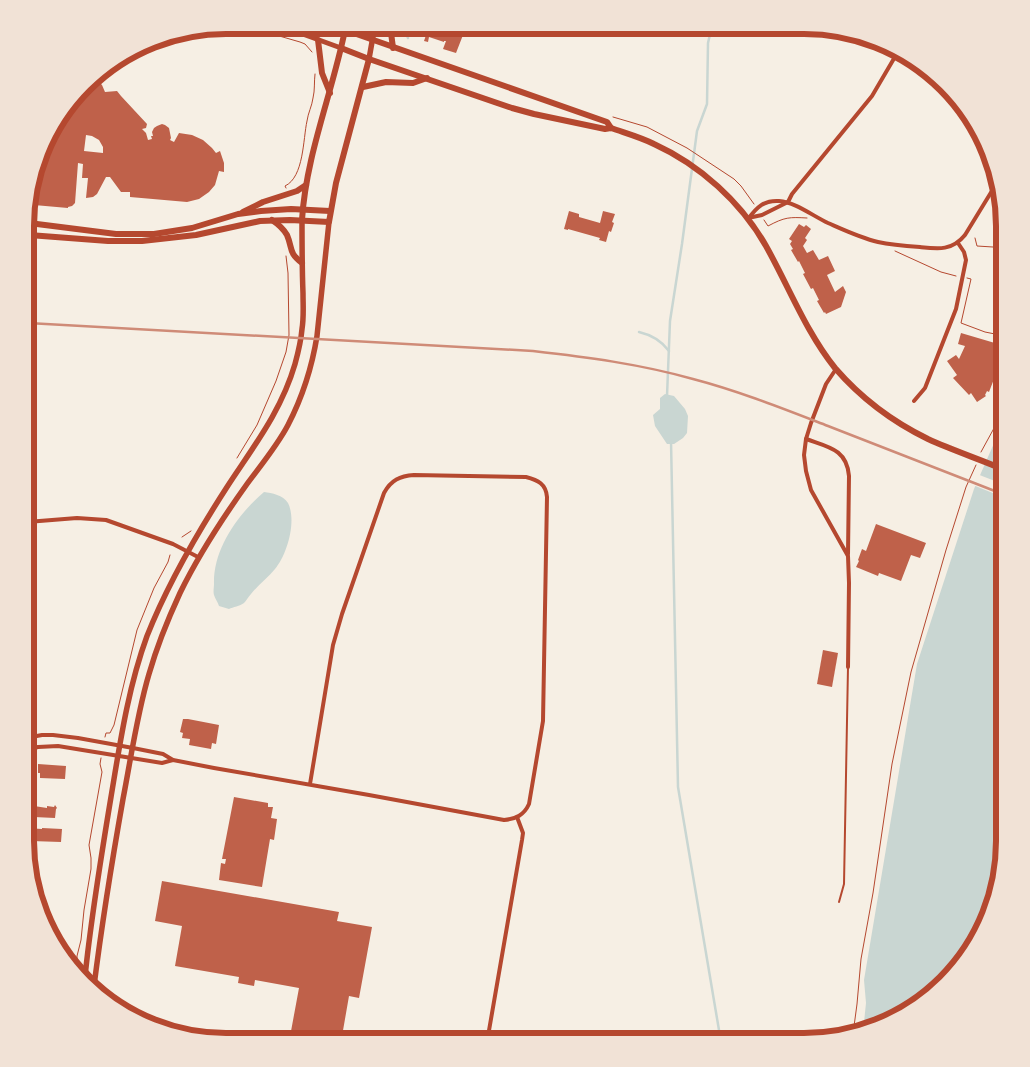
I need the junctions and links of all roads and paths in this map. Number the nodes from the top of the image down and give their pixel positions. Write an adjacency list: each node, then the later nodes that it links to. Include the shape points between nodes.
1 (272, 34): 11 (path, via 305,44)
2 (302, 34): 7 (main road)
3 (344, 34): 9 (highway)
4 (359, 34): 8 (highway)
5 (374, 34): 8 (main road)
6 (391, 34): 10 (highway)
7 (318, 40): 9 (main road); 17 (highway, via 322,72)
8 (373, 40): 10 (highway); 13 (main road)
9 (341, 48): 13 (highway); 17 (highway)
10 (393, 48): 18 (highway, via 607,122)
11 (314, 56)
12 (895, 57): 24 (street, via 872,96)
13 (369, 59): 15 (highway); 16 (highway)
14 (315, 72): 21 (path, via 304,148 296,175)
15 (427, 78): 16 (highway, via 414,83 386,82); 18 (highway, via 534,114)
16 (363, 87): 25 (highway)
17 (330, 93): 20 (highway)
18 (611, 128): 28 (highway, via 652,143 686,161 732,200)
19 (690, 150): 23 (path, via 734,180)
20 (306, 185): 26 (highway); 27 (highway, via 297,192 263,202)
21 (286, 186)
22 (993, 189): 35 (street)
23 (752, 200)
24 (788, 202): 28 (street); 28 (street, via 771,201 756,207); 35 (street, via 827,222 880,242 935,248)
25 (331, 208): 26 (highway); 31 (highway)
26 (303, 210): 27 (highway); 30 (highway)
27 (238, 214): 32 (highway, via 192,228 154,234 116,234)
28 (748, 219): 41 (highway, via 766,246 810,330)
29 (272, 220): 30 (highway); 33 (highway, via 196,235 142,241); 38 (highway, via 286,233 293,256)
30 (302, 220): 31 (highway); 38 (main road)
31 (329, 222): 54 (main road, via 317,336 305,386 282,435 218,524)
32 (34, 224)
33 (34, 235)
34 (975, 238): 36 (path, via 977,246)
35 (958, 243): 42 (street, via 966,260 956,309 926,388)
36 (996, 248)
37 (285, 253): 46 (path, via 289,335 286,352 257,425)
38 (302, 263): 52 (main road, via 302,329 285,393 271,422)
39 (971, 279): 40 (path, via 962,323)
40 (996, 334)
41 (836, 368): 44 (street, via 826,384); 48 (highway, via 858,391 892,418 920,435)
42 (914, 401)
43 (996, 425): 45 (path)
44 (806, 439): 53 (street, via 805,463 811,490); 53 (street, via 840,452 846,461 849,476)
45 (980, 454)
46 (236, 460)
47 (977, 462): 70 (path, via 946,550 911,672 892,764 861,959)
48 (996, 466)
49 (34, 521): 52 (street, via 77,518 106,520)
50 (194, 528): 51 (path)
51 (182, 537)
52 (187, 551): 54 (street); 57 (main road, via 143,650 130,690)
53 (848, 556): 55 (street)
54 (198, 558): 59 (main road, via 156,650)
55 (848, 667): 66 (lane, via 844,884)
56 (34, 736): 57 (street, via 65,736)
57 (120, 745): 59 (street); 60 (main road)
58 (34, 748): 60 (street, via 58,746)
59 (133, 748): 61 (main road); 62 (street, via 163,754)
60 (118, 756): 61 (street); 68 (main road)
61 (131, 757): 62 (street, via 162,763); 69 (main road)
62 (173, 760): 64 (street)
63 (100, 764): 67 (path, via 102,772 90,845 91,869)
64 (310, 784): 65 (street, via 504,820); 65 (street, via 333,645 387,487 398,478 414,475 533,478 544,485 547,497 543,721 529,804 527,810)
65 (517, 817): 71 (street, via 523,833)
66 (839, 902)
67 (77, 962)
68 (86, 972)
69 (95, 981)
70 (854, 1027)
71 (488, 1033)

